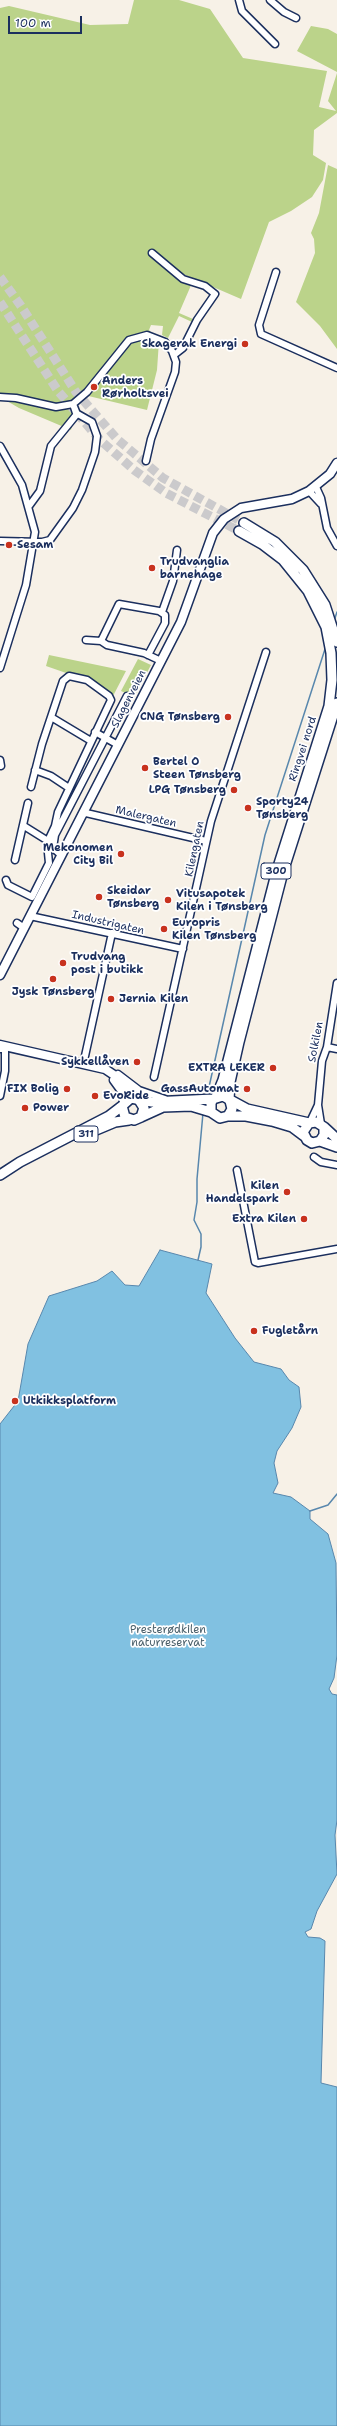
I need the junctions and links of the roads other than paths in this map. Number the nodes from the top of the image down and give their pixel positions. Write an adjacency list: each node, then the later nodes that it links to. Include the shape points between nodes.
1 (239, 0): 4 (street, via 242,11)
2 (270, 0): 3 (street)
3 (296, 18)
4 (275, 44)
5 (152, 253): 7 (street, via 183,278 205,286 215,294 197,320 183,348)
6 (276, 272): 8 (street, via 259,325 261,334)
7 (174, 356): 10 (street, via 165,342 155,337 147,335 130,340 87,392); 12 (street, via 175,372)
8 (337, 368)
9 (0, 397): 10 (street, via 56,407)
10 (73, 404): 15 (street, via 76,414 51,446 40,491); 19 (street, via 76,413 88,418 96,428 95,452 73,508 50,540)
11 (0, 446): 15 (street, via 22,485)
12 (146, 461)
13 (337, 463): 14 (main road, Slagenveien, via 330,474)
14 (312, 489): 20 (street, via 321,504 330,536); 29 (main road, Slagenveien, via 292,499 241,508 221,521 209,542 181,622)
15 (30, 506): 19 (street, via 34,522)
16 (244, 523): 23 (main road, Ringvei nord / 300, via 275,542 295,561 315,586 331,621)
17 (239, 532): 23 (main road, Ringvei nord / 300, via 272,551 292,570 315,602)
18 (0, 541): 19 (street)
19 (34, 542): 30 (street, via 26,585)
20 (337, 546)
21 (176, 550): 22 (street, via 173,581)
22 (162, 612): 25 (street, via 119,604); 28 (street, via 166,618 165,623)
23 (330, 631): 26 (main road, Ringvei nord / 300)
24 (86, 640): 25 (street)
25 (101, 641): 28 (street)
26 (334, 644): 66 (main road, Ringvei nord / 300, via 329,706 277,870 222,1080)
27 (266, 652): 46 (street, Kilengaten, via 219,793)
28 (148, 655): 29 (street)
29 (161, 661): 37 (main road, Slagenveien)
30 (0, 668)
31 (127, 696): 35 (street)
32 (337, 703): 64 (main road, Ringvei nord / 300, via 283,872 239,1042 230,1082)
33 (51, 717): 34 (street, Slagenveien, via 63,680 69,676 87,680 111,700); 36 (street); 38 (street, Slagenveien)
34 (95, 732): 35 (street); 36 (street, Slagenveien)
35 (107, 738): 37 (street); 44 (street)
36 (91, 740): 40 (street, Slagenveien, via 83,755 80,769)
37 (118, 744): 42 (main road, Slagenveien)
38 (35, 770): 39 (street, Slagenveien); 40 (street)
39 (31, 787)
40 (69, 788): 44 (street, Slagenveien, via 58,812)
41 (28, 803): 43 (street)
42 (82, 814): 46 (street, Malergaten); 47 (main road, Slagenveien)
43 (24, 826): 45 (street); 48 (street)
44 (54, 833): 45 (street, Slagenveien); 47 (street, via 52,846)
45 (48, 841): 49 (street, Slagenveien, via 49,863 32,897 8,885)
46 (206, 841): 52 (street, Kilengaten)
47 (61, 855): 50 (main road, Slagenveien)
48 (15, 860)
49 (6, 880)
50 (30, 916): 51 (street, Industrigaten); 53 (main road, Slagenveien, via 20,925)
51 (112, 933): 52 (street, Industrigaten); 58 (street)
52 (183, 949): 60 (street, Kilengaten)
53 (0, 974)
54 (337, 983): 55 (street, Solkilen)
55 (327, 1047): 57 (street); 67 (street, Solkilen, via 322,1061)
56 (1, 1048): 59 (main road); 61 (street, via 5,1071); 65 (main road, via 103,1073 119,1086)
57 (337, 1049)
58 (85, 1056)
59 (97, 1067): 62 (main road, via 117,1077); 63 (street, via 113,1071 144,1092)
60 (154, 1077)
61 (0, 1096)
62 (139, 1100): 63 (main road); 65 (main road, 311, via 131,1098); 69 (main road, via 144,1108)
63 (169, 1100): 66 (main road)
64 (230, 1100): 66 (main road, 311, via 223,1096); 68 (main road, via 232,1108); 71 (main road, 311, via 247,1108)
65 (123, 1104): 70 (main road, via 123,1114); 77 (main road, 311, via 109,1116)
66 (208, 1104): 68 (main road, 311, via 216,1117); 69 (main road, 311, via 163,1107)
67 (318, 1105): 71 (street, Solkilen); 72 (street, Solkilen)
68 (228, 1116): 73 (main road, 311, via 246,1116 272,1121 292,1127)
69 (141, 1117): 70 (main road, 311)
70 (129, 1120): 77 (main road, 311, via 111,1123 51,1149)
71 (310, 1122): 72 (main road, 311); 73 (main road, via 304,1128)
72 (322, 1126): 74 (main road); 75 (main road, via 324,1135)
73 (304, 1136): 75 (main road, 311, via 310,1142)
74 (337, 1139)
75 (320, 1141): 76 (main road, 311)
76 (337, 1147)
77 (43, 1150): 81 (main road, 311)
78 (314, 1157): 79 (street, via 322,1162)
79 (337, 1165)
80 (237, 1170): 82 (street, via 255,1262)
81 (0, 1175)
82 (337, 1249)

